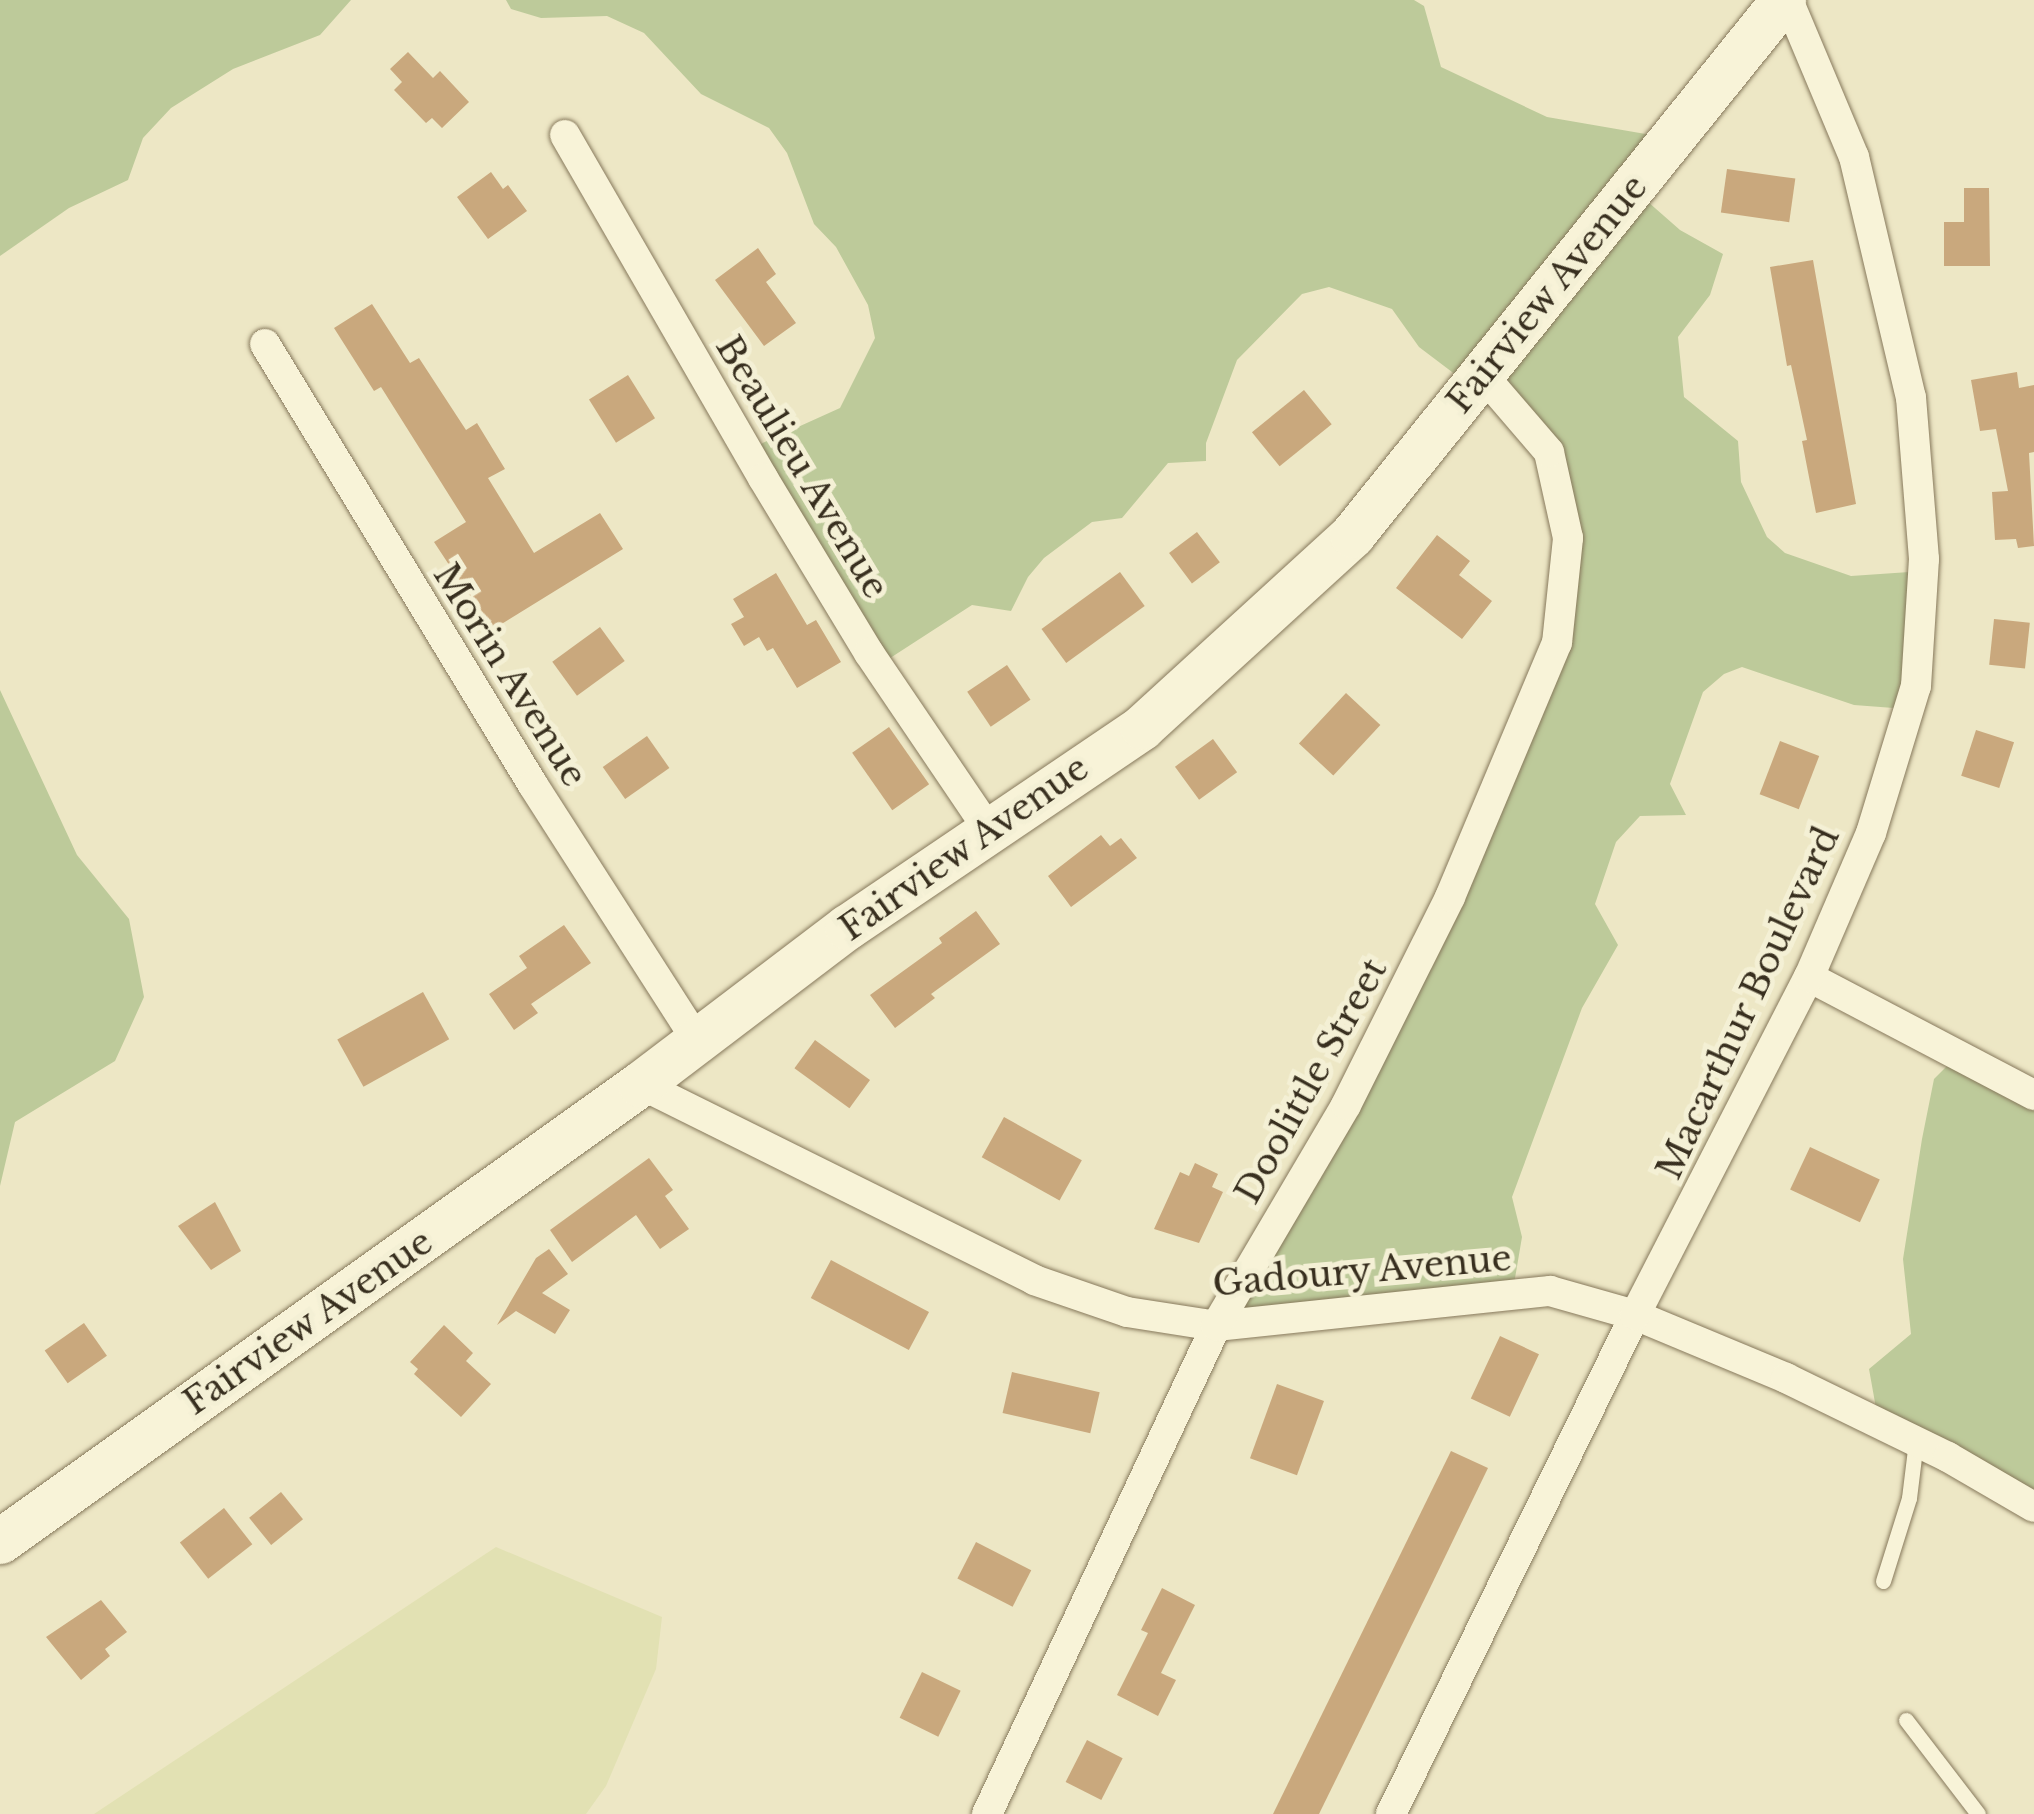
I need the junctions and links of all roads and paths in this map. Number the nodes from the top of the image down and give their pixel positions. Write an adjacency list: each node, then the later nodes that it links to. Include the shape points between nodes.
1 (1786, 0): 4 (main road, Fairview Avenue); 6 (street, Macarthur Boulevard, via 1854,158 1910,398 1924,559 1916,686 1871,832)
2 (565, 135): 5 (street, Beaulieu Avenue, via 762,478)
3 (264, 344): 7 (street, Morin Avenue)
4 (1482, 374): 5 (main road, Fairview Avenue, via 1352,535 1242,640 1142,727); 11 (street, Doolittle Street, via 1549,452 1568,538 1557,643 1450,897 1346,1105)
5 (988, 829): 7 (main road, Fairview Avenue)
6 (1809, 976): 9 (street); 10 (street, Macarthur Boulevard)
7 (698, 1042): 8 (main road, Fairview Avenue)
8 (640, 1084): 11 (street, Gadoury Avenue, via 1034,1280 1126,1312); 14 (main road, Fairview Avenue)
9 (2034, 1095)
10 (1636, 1315): 11 (street, Gadoury Avenue, via 1550,1291); 12 (street, Gadoury Avenue); 18 (street, Macarthur Boulevard)
11 (1216, 1326): 17 (street, Doolittle Street)
12 (1916, 1441): 13 (street, Gadoury Avenue); 15 (lane, via 1909,1498)
13 (2034, 1508)
14 (0, 1541)
15 (1882, 1581)
16 (1906, 1720): 19 (lane)
17 (987, 1814)
18 (1391, 1814)
19 (1978, 1814)

